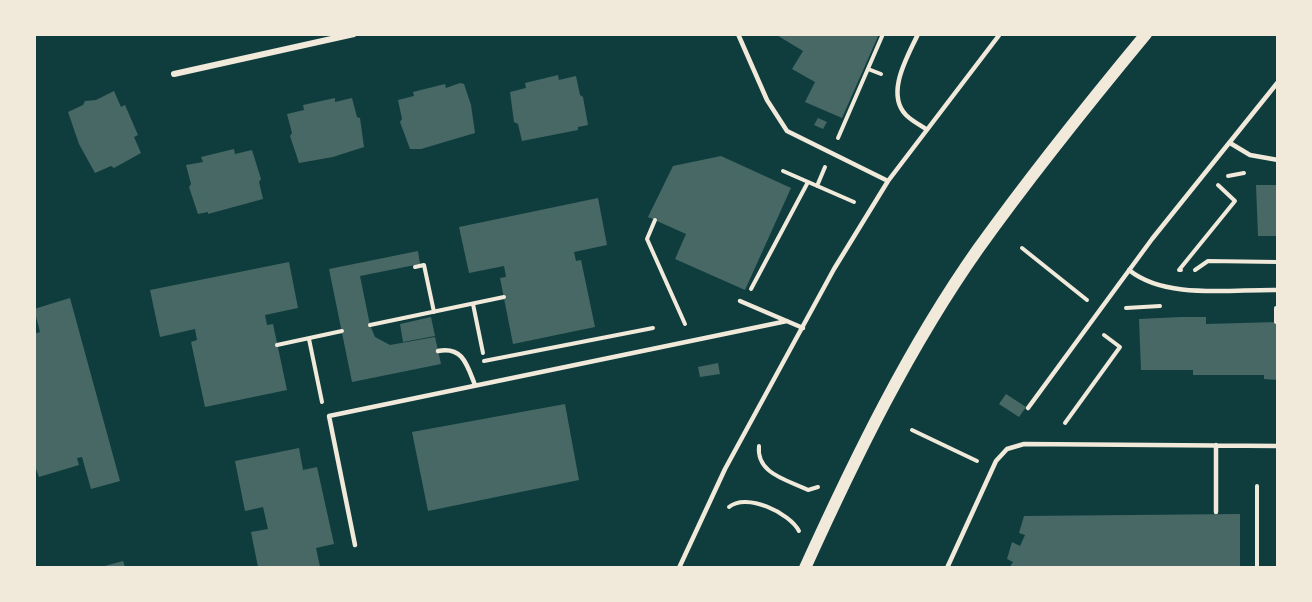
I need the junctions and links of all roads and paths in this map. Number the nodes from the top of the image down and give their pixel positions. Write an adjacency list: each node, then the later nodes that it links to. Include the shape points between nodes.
1 (354, 34): 8 (street)
2 (738, 34): 13 (lane, via 780,123 798,138)
3 (883, 34): 7 (path)
4 (918, 34): 11 (lane, via 903,68 898,94 904,113)
5 (1000, 34): 11 (lane)
6 (1146, 34): 64 (main road, via 1052,152 951,290 868,437)
7 (868, 69): 9 (path); 13 (path)
8 (174, 74)
9 (883, 75)
10 (1278, 82): 12 (lane)
11 (926, 129): 17 (lane)
12 (1230, 142): 14 (lane, via 1250,155); 25 (lane)
13 (831, 153): 17 (lane); 19 (path)
14 (1278, 160)
15 (783, 171): 18 (path)
16 (1252, 174): 23 (path, via 1230,175 1217,186 1235,201 1179,270 1197,270 1208,261)
17 (888, 181): 42 (lane)
18 (808, 182): 19 (path); 27 (path, via 759,269 750,290)
19 (817, 186): 20 (path)
20 (855, 203)
21 (655, 220): 41 (path, via 647,238 686,327)
22 (1022, 248): 29 (path)
23 (1278, 262)
24 (415, 267): 36 (path, via 424,265)
25 (1129, 270): 26 (lane, via 1163,288); 49 (lane)
26 (1278, 290)
27 (757, 292)
28 (504, 297): 31 (path)
29 (1088, 300)
30 (740, 302): 37 (lane)
31 (472, 304): 36 (path); 40 (path, via 484,361)
32 (1170, 306): 35 (path, via 1132,306)
33 (1266, 307): 34 (path)
34 (1277, 307): 38 (path)
35 (1121, 311)
36 (434, 312): 39 (path)
37 (787, 321): 42 (lane); 48 (lane)
38 (1276, 322)
39 (370, 325)
40 (665, 325)
41 (678, 328)
42 (803, 328): 63 (lane, via 725,469)
43 (1106, 328): 51 (path, via 1102,334 1120,347)
44 (342, 331): 45 (path)
45 (309, 339): 46 (path); 50 (path, via 322,404)
46 (277, 345)
47 (438, 351): 48 (lane, via 458,352)
48 (474, 385): 50 (lane)
49 (1028, 408)
50 (329, 416): 62 (lane)
51 (1065, 423)
52 (912, 430): 56 (path)
53 (762, 438): 57 (path, via 759,458 769,471 808,490)
54 (1216, 446): 55 (lane); 56 (lane, via 1024,444 1007,449); 59 (lane)
55 (1278, 446)
56 (993, 469): 65 (lane)
57 (821, 485)
58 (1257, 486): 66 (path)
59 (1216, 512)
60 (724, 515): 61 (path, via 732,504 745,500 789,518)
61 (800, 531)
62 (355, 545)
63 (679, 567)
64 (805, 567)
65 (946, 567)
66 (1257, 567)

